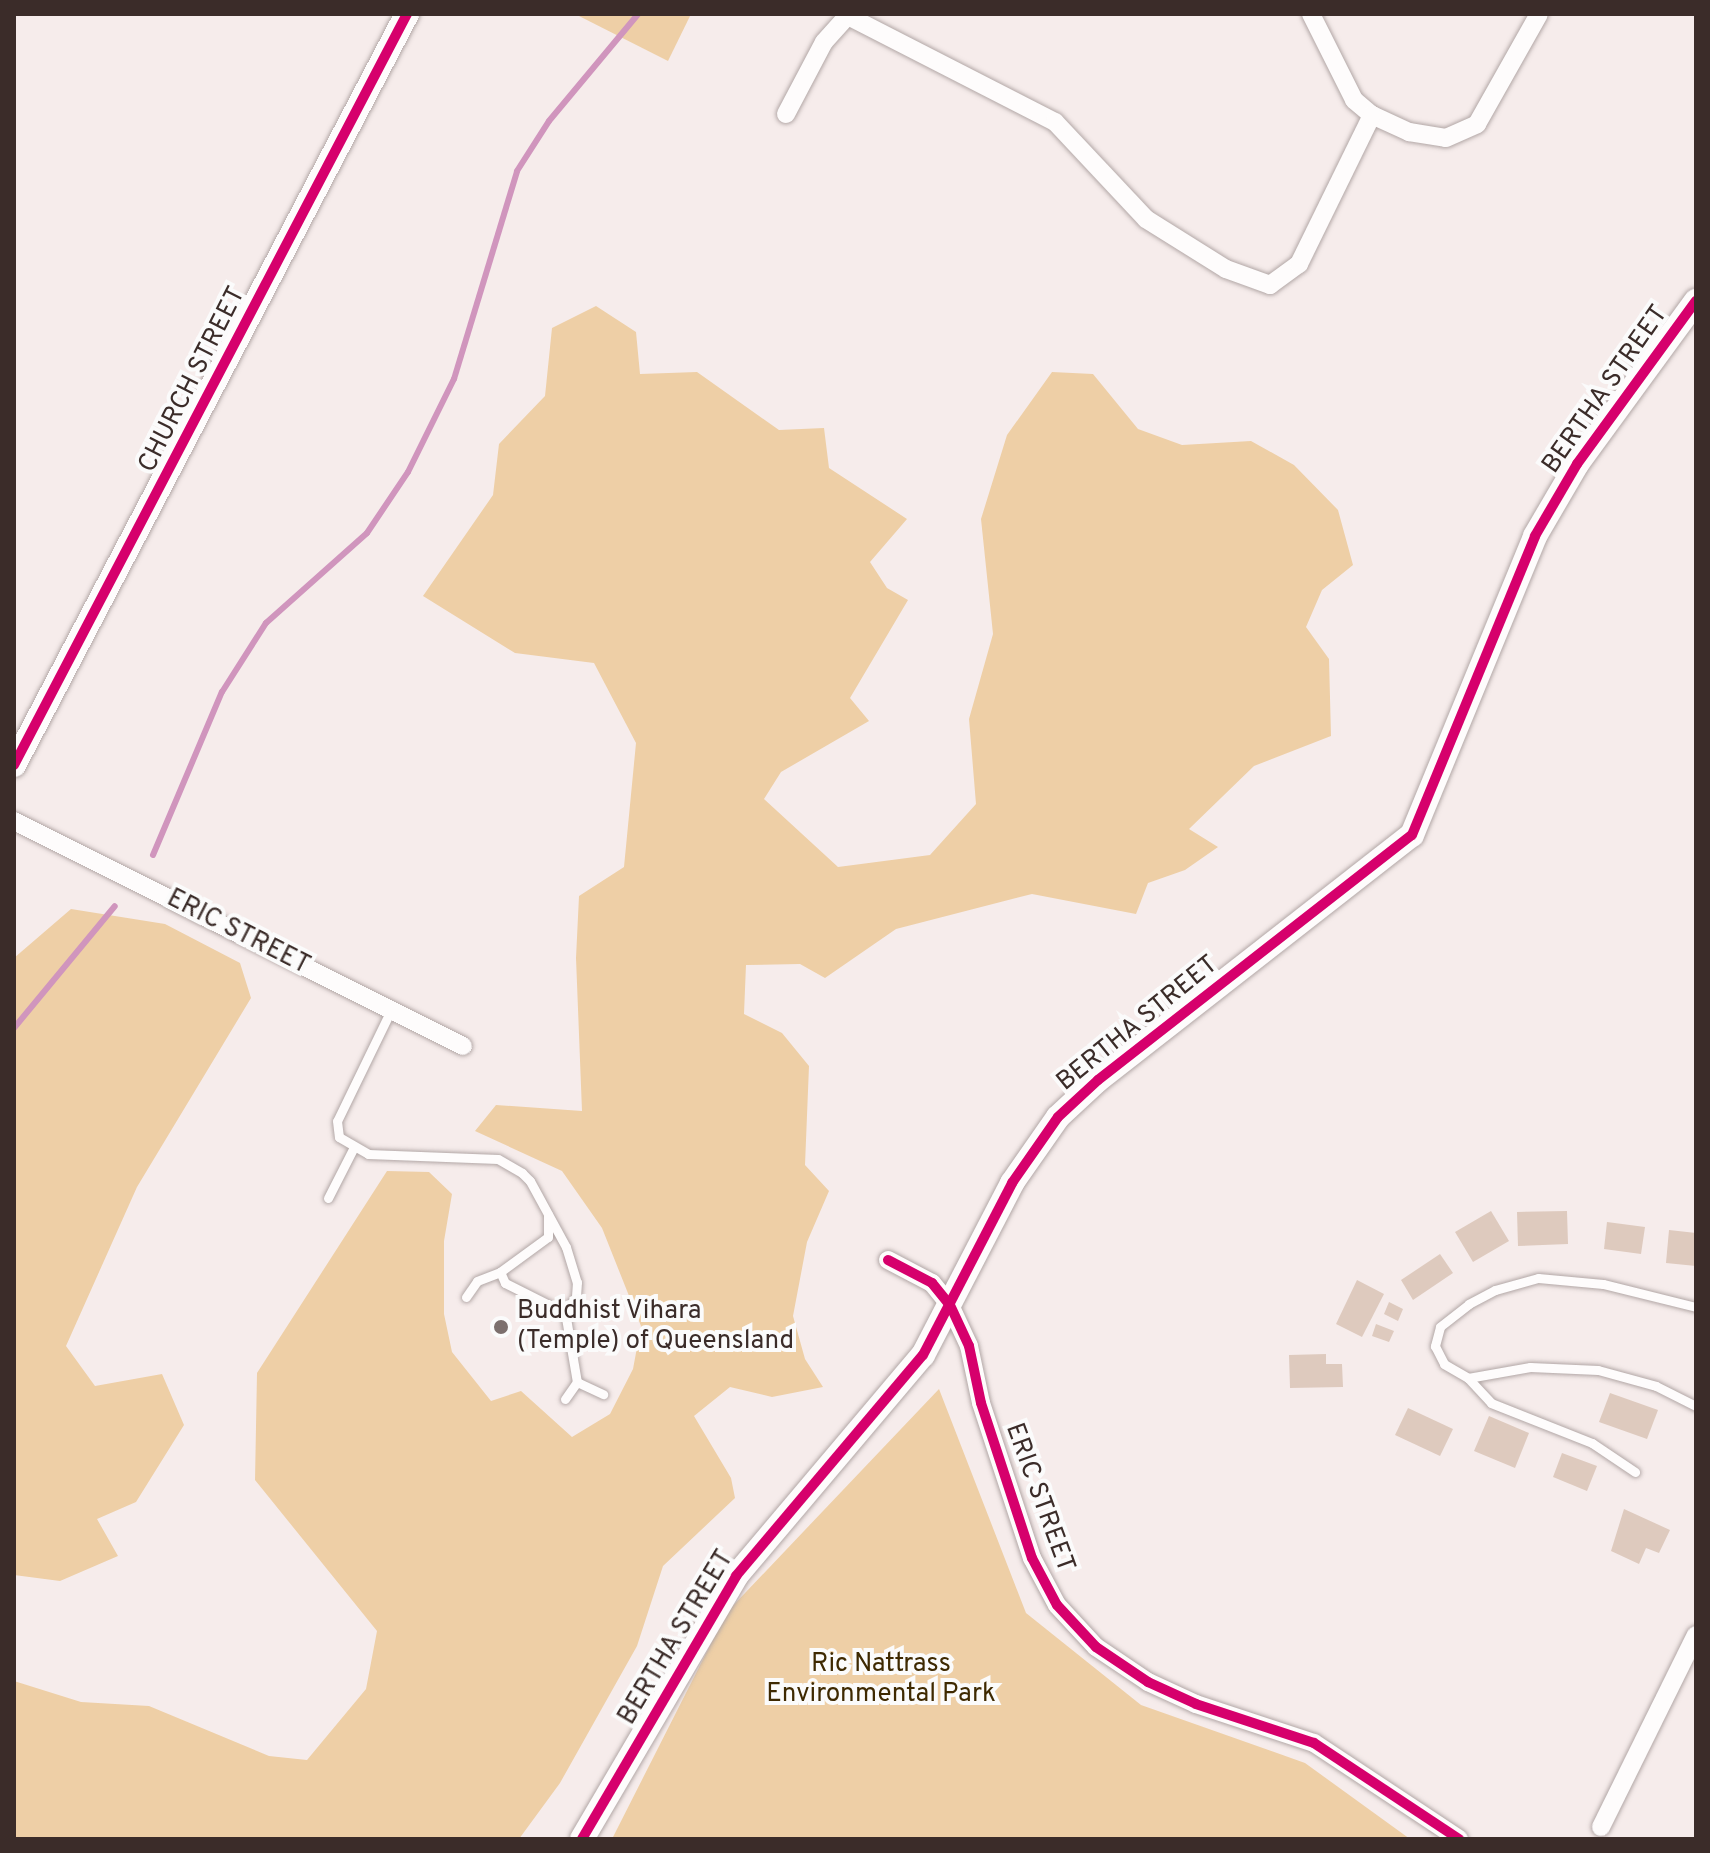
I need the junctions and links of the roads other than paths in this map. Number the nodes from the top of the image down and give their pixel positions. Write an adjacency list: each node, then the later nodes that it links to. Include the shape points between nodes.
1 (407, 14): 8 (street, CHURCH STREET)
2 (1311, 14): 6 (street, via 1354,100)
3 (1539, 14): 6 (street, via 1477,124 1446,138 1409,132)
4 (848, 15): 5 (street, via 824,42); 6 (street, via 1055,122 1146,219 1226,269 1270,285 1299,264)
5 (786, 114)
6 (1372, 115)
7 (1696, 301): 18 (street, BERTHA STREET, via 1577,464 1535,536 1412,835 1098,1080 1058,1117 1012,1183)
8 (14, 765)
9 (14, 821): 10 (street, ERIC STREET)
10 (391, 1010): 11 (street, ERIC STREET); 12 (lane, via 337,1121 339,1137)
11 (463, 1046)
12 (353, 1149): 13 (lane); 14 (lane, via 385,1156 498,1159 530,1181)
13 (328, 1198)
14 (548, 1215): 16 (lane, via 548,1237); 20 (lane, via 577,1282 576,1298)
15 (888, 1260): 18 (street, ERIC STREET, via 932,1283)
16 (500, 1272): 17 (lane, via 477,1281); 20 (lane, via 505,1283)
17 (466, 1297)
18 (950, 1305): 29 (street, BERTHA STREET, via 896,1393 736,1576); 30 (street, ERIC STREET, via 969,1346 981,1403 1032,1558 1057,1605 1096,1647 1148,1682 1196,1704 1314,1743)
19 (1696, 1307): 21 (lane, via 1562,1277 1517,1282 1469,1304 1437,1334 1435,1346 1444,1364)
20 (565, 1312): 22 (lane)
21 (1468, 1378): 25 (lane, via 1530,1367 1576,1368 1633,1379); 26 (lane, via 1491,1403 1592,1443)
22 (577, 1382): 23 (lane); 24 (lane)
23 (603, 1394)
24 (565, 1399)
25 (1696, 1406)
26 (1635, 1472)
27 (1696, 1635): 28 (street)
28 (1601, 1827)
29 (582, 1839)
30 (1459, 1839)

